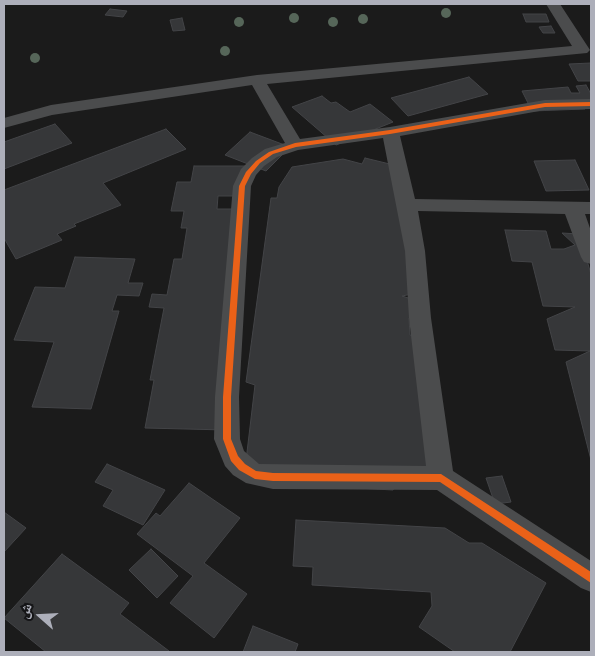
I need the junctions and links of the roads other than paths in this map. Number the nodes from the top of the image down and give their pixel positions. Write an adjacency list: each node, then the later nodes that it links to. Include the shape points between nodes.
1 (552, 4): 2 (street)
2 (587, 50): 3 (street)
3 (257, 80): 5 (street, via 51,110); 7 (street)
4 (591, 104): 6 (street, via 545,105)
5 (4, 123)
6 (390, 132): 7 (street); 8 (street)
7 (295, 145): 11 (street, via 271,153 258,162 242,186 226,397 227,439 234,458 255,475 273,477)
8 (407, 205): 9 (street); 11 (street)
9 (582, 208): 10 (street)
10 (591, 257)
11 (441, 478): 12 (street)
12 (591, 578)

